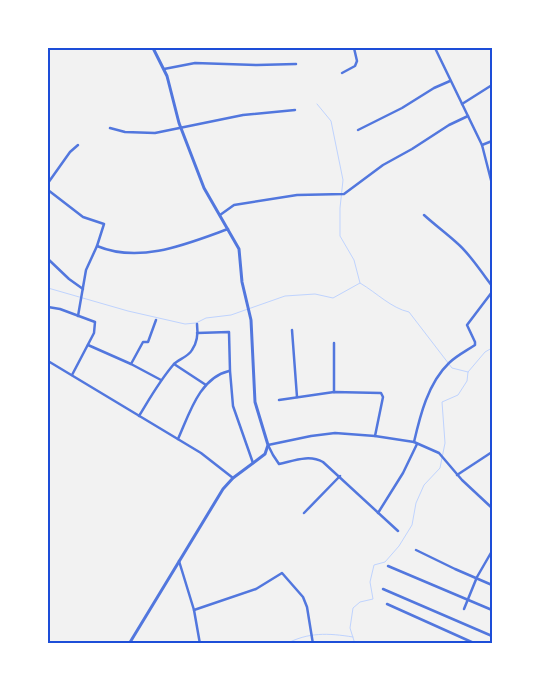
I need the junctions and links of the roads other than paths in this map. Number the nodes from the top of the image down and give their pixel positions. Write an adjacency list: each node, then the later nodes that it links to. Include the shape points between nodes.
1 (153, 48): 5 (street)
2 (354, 48): 6 (street, via 355,66)
3 (435, 48): 7 (street)
4 (296, 64): 5 (street, via 196,63)
5 (164, 69): 13 (street)
6 (342, 73)
7 (450, 81): 9 (street); 14 (street)
8 (492, 85): 9 (street)
9 (462, 104): 11 (street)
10 (295, 110): 13 (street, via 243,115)
11 (468, 116): 17 (street); 21 (street, via 383,165 342,194 298,195 234,205)
12 (110, 128): 13 (street, via 155,133)
13 (180, 128): 21 (street, via 204,188)
14 (358, 130)
15 (492, 141): 17 (street)
16 (78, 145): 18 (street)
17 (482, 145): 19 (street)
18 (48, 184)
19 (492, 184)
20 (48, 190): 24 (street, via 83,217 104,224)
21 (220, 215): 23 (street)
22 (424, 215): 26 (street, via 457,243)
23 (229, 229): 24 (street, via 162,251 116,252); 51 (street, via 239,249 242,282 250,312 255,402)
24 (97, 246): 27 (street, via 86,270)
25 (48, 259): 27 (street)
26 (492, 286)
27 (83, 289): 30 (street)
28 (492, 292): 50 (street, via 467,325 475,345 447,364 432,386)
29 (48, 307): 30 (street)
30 (78, 316): 36 (street, via 94,322 94,333)
31 (156, 320): 38 (street, via 148,342 143,342)
32 (197, 324): 34 (street)
33 (292, 330): 45 (street)
34 (197, 333): 39 (street, via 190,353); 40 (street, via 229,332)
35 (334, 344): 44 (street)
36 (88, 345): 38 (street); 41 (street)
37 (48, 361): 41 (street)
38 (131, 364): 42 (street)
39 (174, 364): 42 (street); 43 (street)
40 (230, 371): 43 (street); 53 (street, via 234,411)
41 (72, 375): 47 (street)
42 (161, 380): 47 (street)
43 (206, 385): 49 (street)
44 (334, 392): 45 (street); 48 (street, via 383,394)
45 (297, 397): 46 (street)
46 (279, 400)
47 (139, 416): 49 (street)
48 (375, 436): 50 (street); 51 (street, via 323,434)
49 (178, 439): 56 (street)
50 (415, 443): 54 (street, via 440,453); 58 (street, via 403,473)
51 (268, 445): 53 (street, via 264,454); 55 (street, via 278,464 317,458)
52 (492, 452): 54 (street)
53 (253, 463): 56 (street)
54 (458, 475): 57 (street)
55 (340, 476): 58 (street); 59 (street)
56 (233, 478): 63 (street)
57 (492, 508)
58 (378, 512): 60 (street)
59 (304, 513)
60 (398, 531)
61 (416, 550): 65 (street)
62 (492, 551): 65 (street)
63 (179, 561): 71 (street); 74 (street)
64 (388, 566): 68 (street)
65 (477, 577): 66 (street); 68 (street)
66 (492, 585)
67 (383, 589): 73 (street)
68 (468, 599): 70 (street); 72 (street)
69 (388, 604): 77 (street)
70 (464, 609)
71 (194, 610): 75 (street); 76 (street, via 256,589 282,574 303,597)
72 (492, 610)
73 (492, 636)
74 (129, 644)
75 (200, 644)
76 (313, 644)
77 (476, 644)

